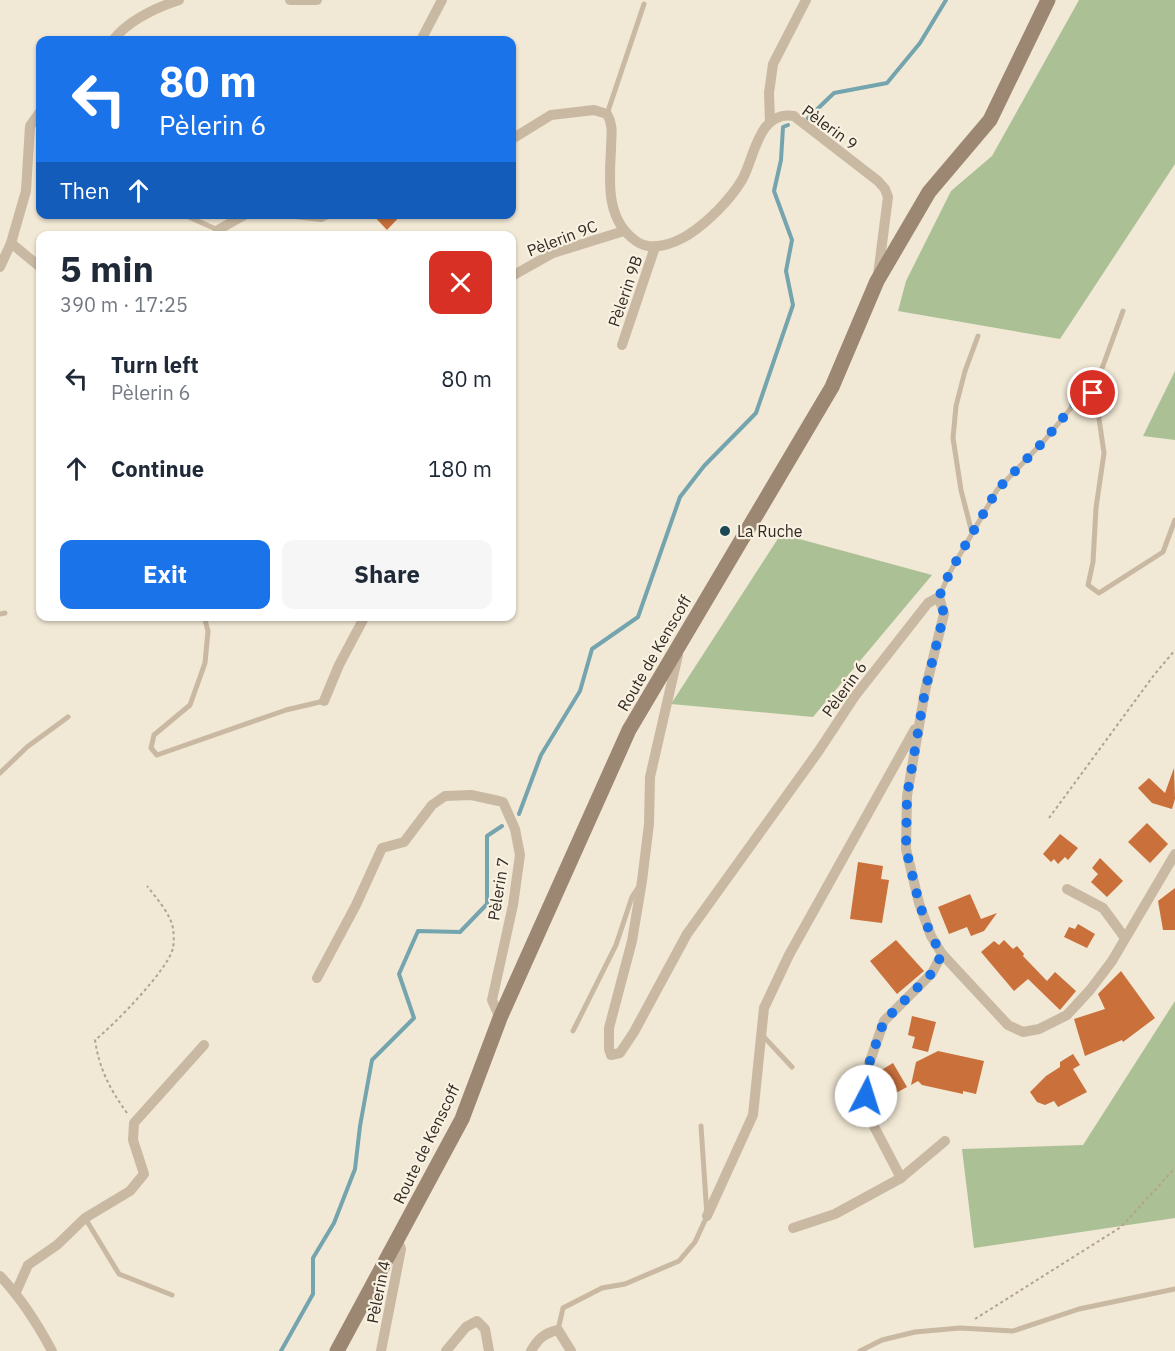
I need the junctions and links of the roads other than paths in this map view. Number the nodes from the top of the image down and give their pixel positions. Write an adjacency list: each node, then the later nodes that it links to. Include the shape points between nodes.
1 (179, 0): 8 (street, via 157,7)
2 (290, 0): 3 (street)
3 (317, 0)
4 (442, 0): 9 (street)
5 (806, 0): 12 (street, via 773,64)
6 (1048, 0): 24 (main road, Route de Kenscoff, via 990,120 929,192)
7 (644, 4): 10 (lane)
8 (116, 36)
9 (423, 36)
10 (607, 114): 13 (street, via 594,110 551,115); 18 (street, via 612,123 609,180 613,210)
11 (36, 118): 19 (street, via 30,126 26,191)
12 (770, 122): 20 (street, via 742,180 716,213 688,235); 24 (street, Pèlerin 9, via 785,115 794,116 885,189 888,197)
13 (516, 137)
14 (191, 219): 16 (lane)
15 (239, 219): 17 (street)
16 (214, 231)
17 (221, 231)
18 (624, 231): 20 (street, via 639,243); 23 (street, Pèlerin 9C, via 553,253)
19 (11, 243): 21 (street); 22 (street)
20 (656, 247): 27 (street, Pèlerin 9B)
21 (36, 264)
22 (0, 267)
23 (516, 274)
24 (877, 281): 34 (main road, Route de Kenscoff, via 832,387)
25 (1123, 311): 28 (lane)
26 (978, 336): 30 (lane, via 956,406 953,438)
27 (622, 345)
28 (1093, 393): 29 (lane, via 1104,453 1088,585 1099,594 1163,552); 30 (lane, via 1080,397 997,490)
29 (1175, 520)
30 (972, 533): 31 (lane)
31 (939, 597): 37 (street, via 944,614); 40 (street, Pèlerin 6, via 928,603 855,696 687,934 634,1032 620,1053 612,1055 609,1028 632,941)
32 (205, 621): 35 (lane, via 205,663 190,705 154,735 151,748 158,755 286,710)
33 (362, 621): 35 (street)
34 (681, 643): 40 (street, Pèlerin 6, via 650,777); 45 (main road, Route de Kenscoff, via 629,730)
35 (324, 701)
36 (68, 717): 38 (lane)
37 (920, 721): 43 (street, via 907,796 906,849 919,903); 47 (street, via 789,955 764,1008)
38 (0, 773)
39 (1175, 854): 42 (street)
40 (642, 881): 46 (lane, via 632,897 616,945)
41 (1067, 889): 42 (street, via 1103,908)
42 (1125, 938): 43 (street, via 1112,961 1067,1015 1023,1032 1008,1025)
43 (942, 954): 52 (street, via 932,973 884,1021 864,1078 867,1113)
44 (317, 978): 45 (street, Pèlerin 7, via 382,848 404,842 432,806 445,796 471,795 499,801 515,829 520,855 492,1000)
45 (500, 1018): 56 (main road, Route de Kenscoff, via 462,1119)
46 (573, 1031)
47 (760, 1033): 49 (lane); 53 (street, via 753,1115)
48 (204, 1045): 54 (street, via 134,1123 133,1140 144,1174 130,1191)
49 (792, 1067)
50 (701, 1126): 53 (lane)
51 (945, 1141): 52 (street)
52 (901, 1178): 55 (street, via 835,1214)
53 (706, 1216): 61 (lane, via 695,1242 680,1261 625,1284 602,1288 563,1308)
54 (85, 1218): 59 (street, via 57,1245 28,1265); 60 (lane, via 119,1274)
55 (793, 1228)
56 (398, 1240): 63 (main road, Route de Kenscoff); 64 (street, Pèlerin 4, via 401,1249)
57 (0, 1276): 59 (street)
58 (1175, 1290): 69 (lane, via 1079,1310 1013,1331 960,1328 915,1332 882,1340)
59 (16, 1292): 62 (street)
60 (172, 1294)
61 (558, 1330): 67 (street, via 548,1332); 68 (street)
62 (52, 1351)
63 (337, 1351)
64 (381, 1351)
65 (446, 1351): 66 (street, via 466,1327 477,1321 485,1329)
66 (489, 1351)
67 (531, 1351)
68 (571, 1351)
69 (860, 1351)

